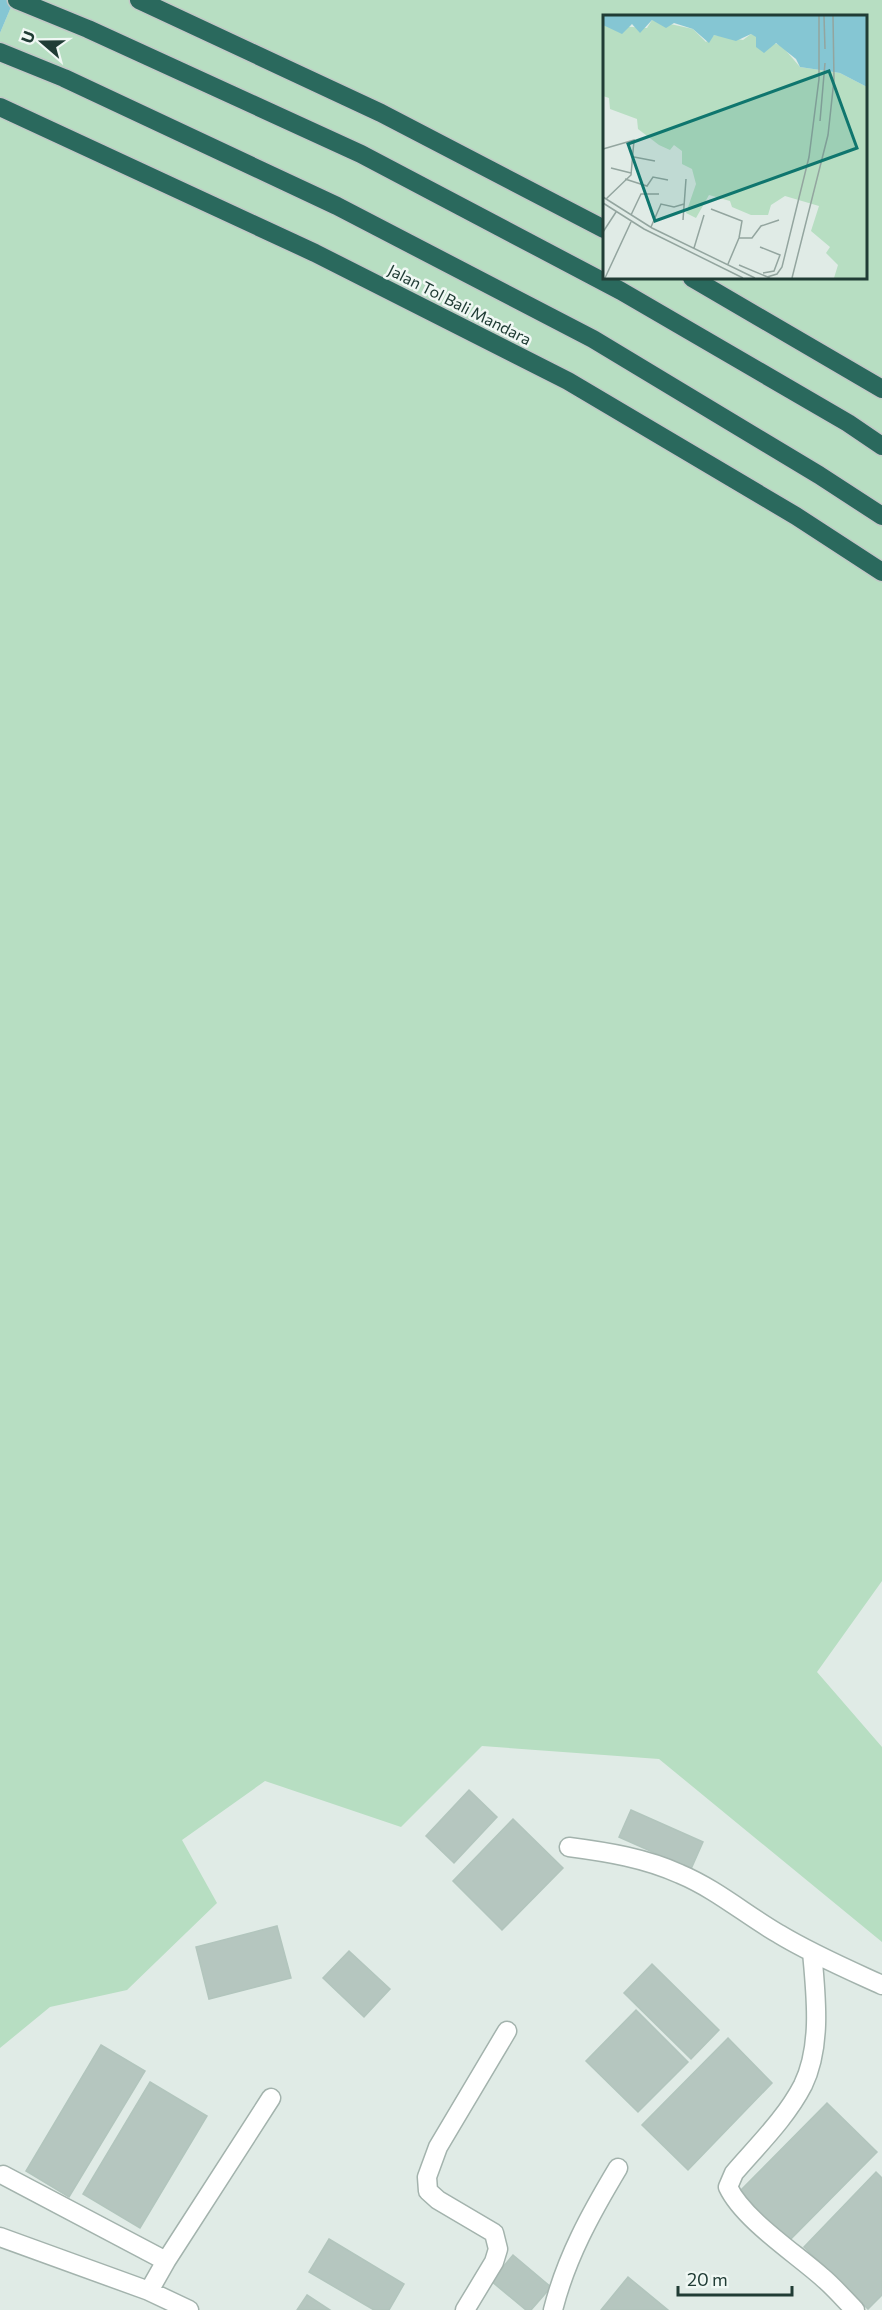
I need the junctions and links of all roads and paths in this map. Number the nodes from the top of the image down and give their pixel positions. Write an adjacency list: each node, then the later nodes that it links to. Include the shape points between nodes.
1 (17, 0): 8 (highway, via 372,160 621,291)
2 (139, 0): 5 (highway, via 381,113)
3 (0, 52): 9 (highway, Jalan Tol Bali Mandara, via 337,206 583,334)
4 (0, 107): 10 (highway, Jalan Tol Bali Mandara, via 315,253 568,381 796,516)
5 (603, 228)
6 (694, 279): 7 (highway)
7 (882, 389)
8 (882, 446)
9 (882, 516)
10 (882, 572)
11 (569, 1846): 12 (lane, via 615,1853 681,1874)
12 (812, 1953): 13 (lane); 24 (lane, via 815,2034 810,2066 794,2100 734,2173 728,2187 762,2226)
13 (882, 1985)
14 (507, 2031): 22 (lane, via 438,2147 427,2177 428,2191 438,2200 494,2232 498,2249 494,2262)
15 (271, 2098): 19 (lane)
16 (618, 2168): 23 (lane, via 588,2218 560,2281)
17 (3, 2175): 19 (lane)
18 (0, 2237): 20 (lane)
19 (166, 2260): 20 (lane)
20 (149, 2291): 21 (lane)
21 (189, 2310)
22 (465, 2310)
23 (553, 2310)
24 (855, 2310)

